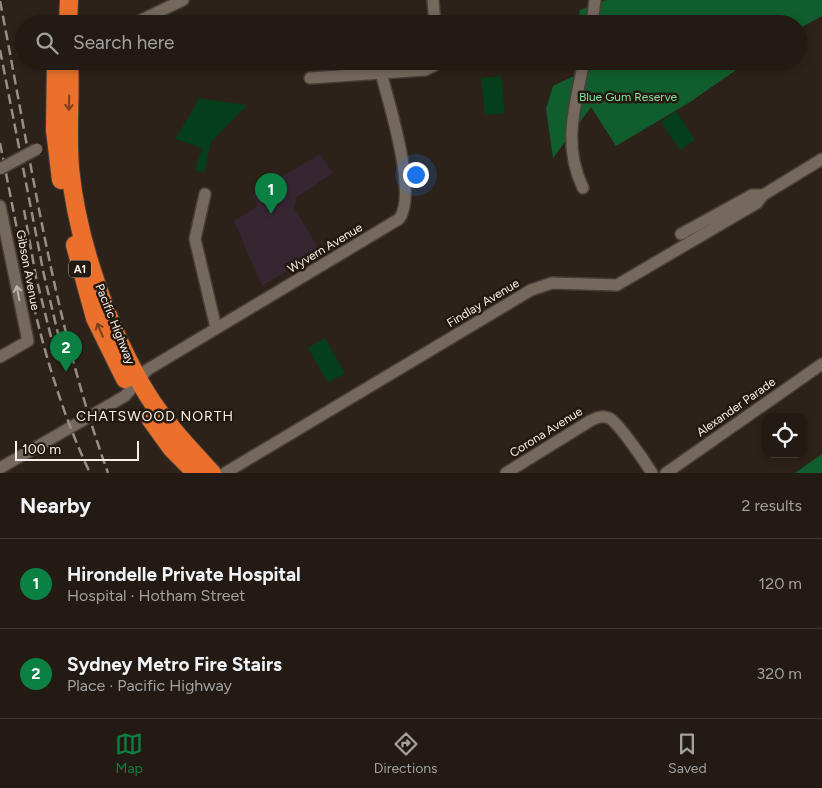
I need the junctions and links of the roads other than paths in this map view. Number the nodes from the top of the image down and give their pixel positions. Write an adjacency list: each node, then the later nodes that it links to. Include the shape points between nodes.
1 (57, 0): 6 (highway)
2 (69, 0): 7 (highway)
3 (183, 0): 8 (street)
4 (433, 0): 9 (street)
5 (595, 0): 10 (street)
6 (57, 15)
7 (68, 15)
8 (152, 15)
9 (434, 15)
10 (593, 15)
11 (57, 70): 17 (highway, Pacific Highway / A1)
12 (68, 70): 17 (highway, Pacific Highway / A1, one-way to 17)
13 (425, 70): 15 (street)
14 (583, 70): 20 (street, via 571,141 574,168)
15 (381, 73): 16 (street); 25 (street, Wyvern Avenue, via 399,143 406,199 399,219)
16 (310, 78)
17 (62, 140): 19 (street, bridge, via 37,148); 28 (highway, Pacific Highway / A1, via 73,238 88,295 106,343)
18 (822, 159): 22 (street, Findlay Avenue)
19 (0, 169)
20 (583, 188)
21 (205, 194): 25 (street, via 195,239)
22 (763, 194): 24 (street, Findlay Avenue, via 752,195); 32 (street, Findlay Avenue, via 757,203 617,285 552,283 531,290)
23 (0, 206): 26 (street, Gibson Avenue, one-way to 23, via 28,340)
24 (681, 234)
25 (216, 328): 28 (street, Wyvern Avenue, via 147,370)
26 (0, 357)
27 (822, 364): 35 (street, Alexander Parade)
28 (134, 384): 29 (street, Wyvern Avenue, via 125,396); 30 (highway, Pacific Highway / A1, via 172,449); 31 (highway, Pacific Highway / A1)
29 (0, 468)
30 (196, 473)
31 (212, 473)
32 (225, 473)
33 (506, 473): 34 (street, Corona Avenue, via 590,421 602,417 613,420)
34 (652, 473)
35 (666, 473)

